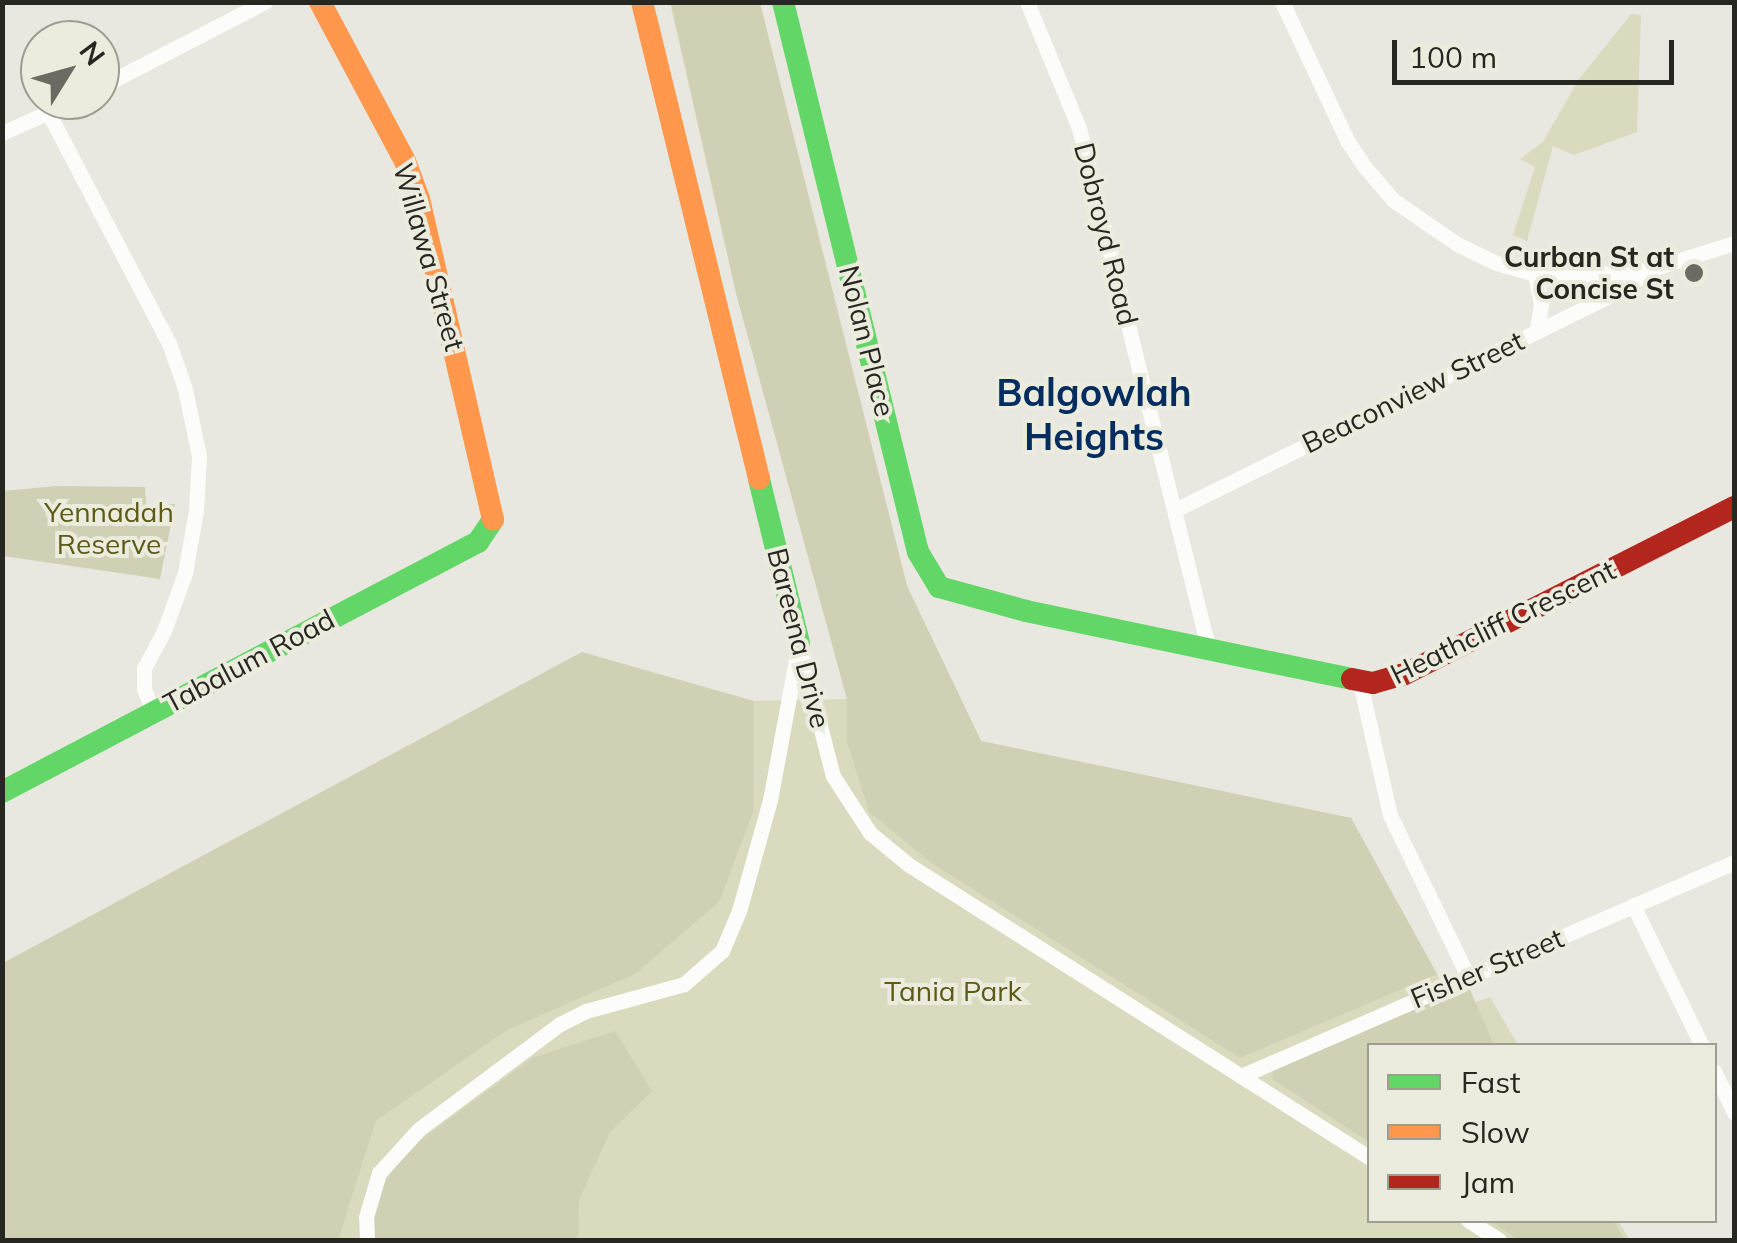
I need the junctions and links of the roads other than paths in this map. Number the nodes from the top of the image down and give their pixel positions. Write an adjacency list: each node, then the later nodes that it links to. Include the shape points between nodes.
1 (265, 2): 7 (street)
2 (320, 2): 17 (street, Willawa Street, via 419,199 494,510)
3 (642, 2): 19 (street, Bareena Drive)
4 (783, 2): 18 (street, Nolan Place, via 920,560 946,590)
5 (1028, 2): 16 (street, Dobroyd Road, via 1078,128)
6 (1282, 2): 13 (street, via 1348,142 1394,200 1457,244)
7 (120, 77)
8 (30, 120): 10 (street)
9 (52, 120): 22 (street, via 169,344 198,456 185,572 144,668)
10 (2, 133)
11 (1734, 244): 12 (street)
12 (1648, 270): 13 (street); 14 (street, Beaconview Street)
13 (1535, 275): 14 (street)
14 (1538, 330): 16 (street, Beaconview Street)
15 (1734, 507): 21 (street, Heathcliff Crescent, via 1405,674)
16 (1175, 510): 20 (street, Dobroyd Road)
17 (492, 527): 22 (street, Tabalum Road, via 478,542)
18 (1026, 611): 20 (street, Heathcliff Crescent)
19 (799, 643): 23 (street, Bareena Drive); 24 (street)
20 (1208, 647): 21 (street, Heathcliff Crescent)
21 (1360, 683): 28 (street, via 1390,814)
22 (153, 711): 25 (street, Tabalum Road)
23 (820, 720): 24 (street, via 801,708); 30 (street, Bareena Drive, via 842,796 889,850)
24 (786, 725): 35 (street, via 743,900 722,952 684,984 586,1010 560,1024 419,1130 379,1173 366,1216)
25 (2, 792)
26 (1734, 862): 27 (street, Fisher Street)
27 (1633, 905): 28 (street, Fisher Street); 29 (street)
28 (1468, 976): 30 (street, Fisher Street)
29 (1701, 1043)
30 (1241, 1076): 33 (street, Bareena Drive)
31 (1717, 1077): 32 (street)
32 (1734, 1112)
33 (1367, 1156)
34 (1472, 1223): 36 (street)
35 (367, 1240)
36 (1498, 1240)

